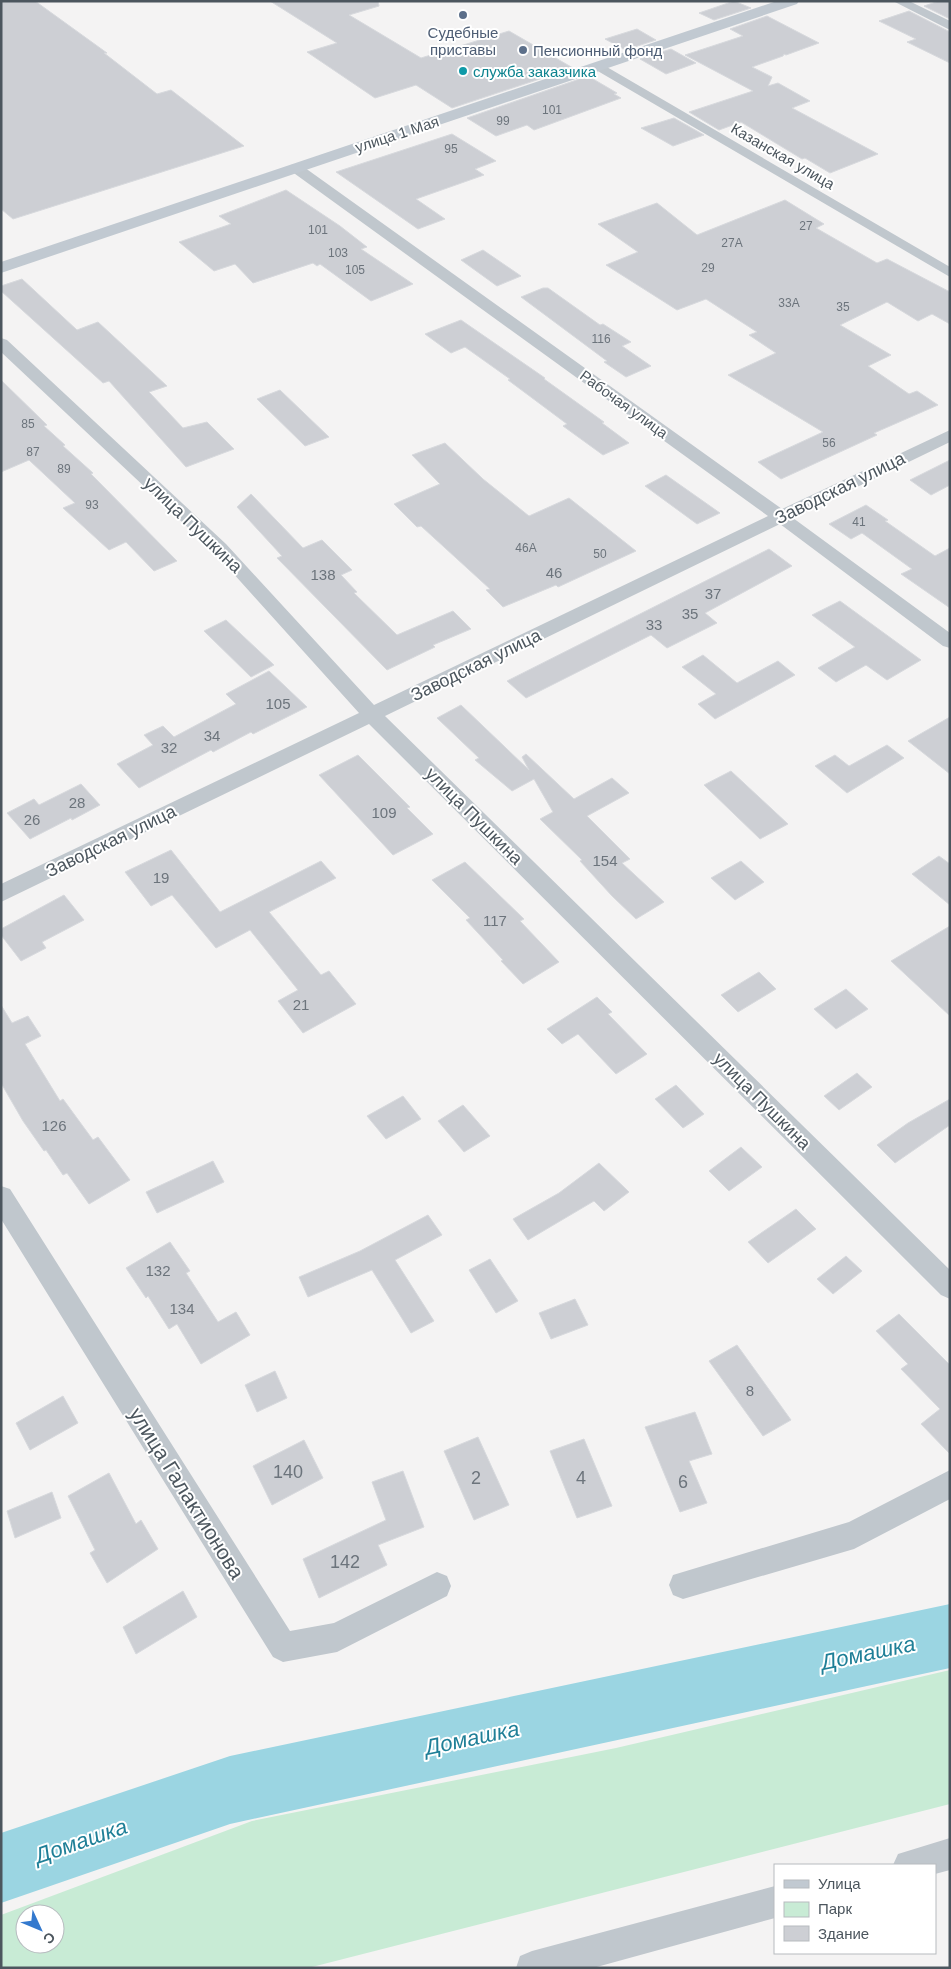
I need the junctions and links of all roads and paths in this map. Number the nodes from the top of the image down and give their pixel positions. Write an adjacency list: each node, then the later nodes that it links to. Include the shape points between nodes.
1 (792, 1): 4 (main road, улица 1 Мая)
2 (898, 1): 3 (street)
3 (950, 26)
4 (600, 67): 5 (main road, улица 1 Мая); 7 (street, Казанская улица)
5 (296, 168): 6 (main road, улица 1 Мая); 10 (street, Рабочая улица)
6 (1, 268)
7 (950, 273)
8 (1, 343): 12 (street, улица Пушкина, via 220,548)
9 (950, 435): 10 (street, Заводская улица)
10 (781, 517): 11 (street, Рабочая улица); 12 (street, Заводская улица)
11 (950, 642)
12 (372, 715): 13 (street, Заводская улица); 15 (street, улица Пушкина)
13 (1, 894)
14 (1, 1197): 18 (street, улица Галактионова, via 283,1647 337,1637)
15 (950, 1287)
16 (950, 1483): 17 (street, via 854,1535)
17 (683, 1585)
18 (437, 1586)
19 (950, 1854): 20 (street)
20 (913, 1864)
21 (774, 1902): 22 (street)
22 (532, 1968)

